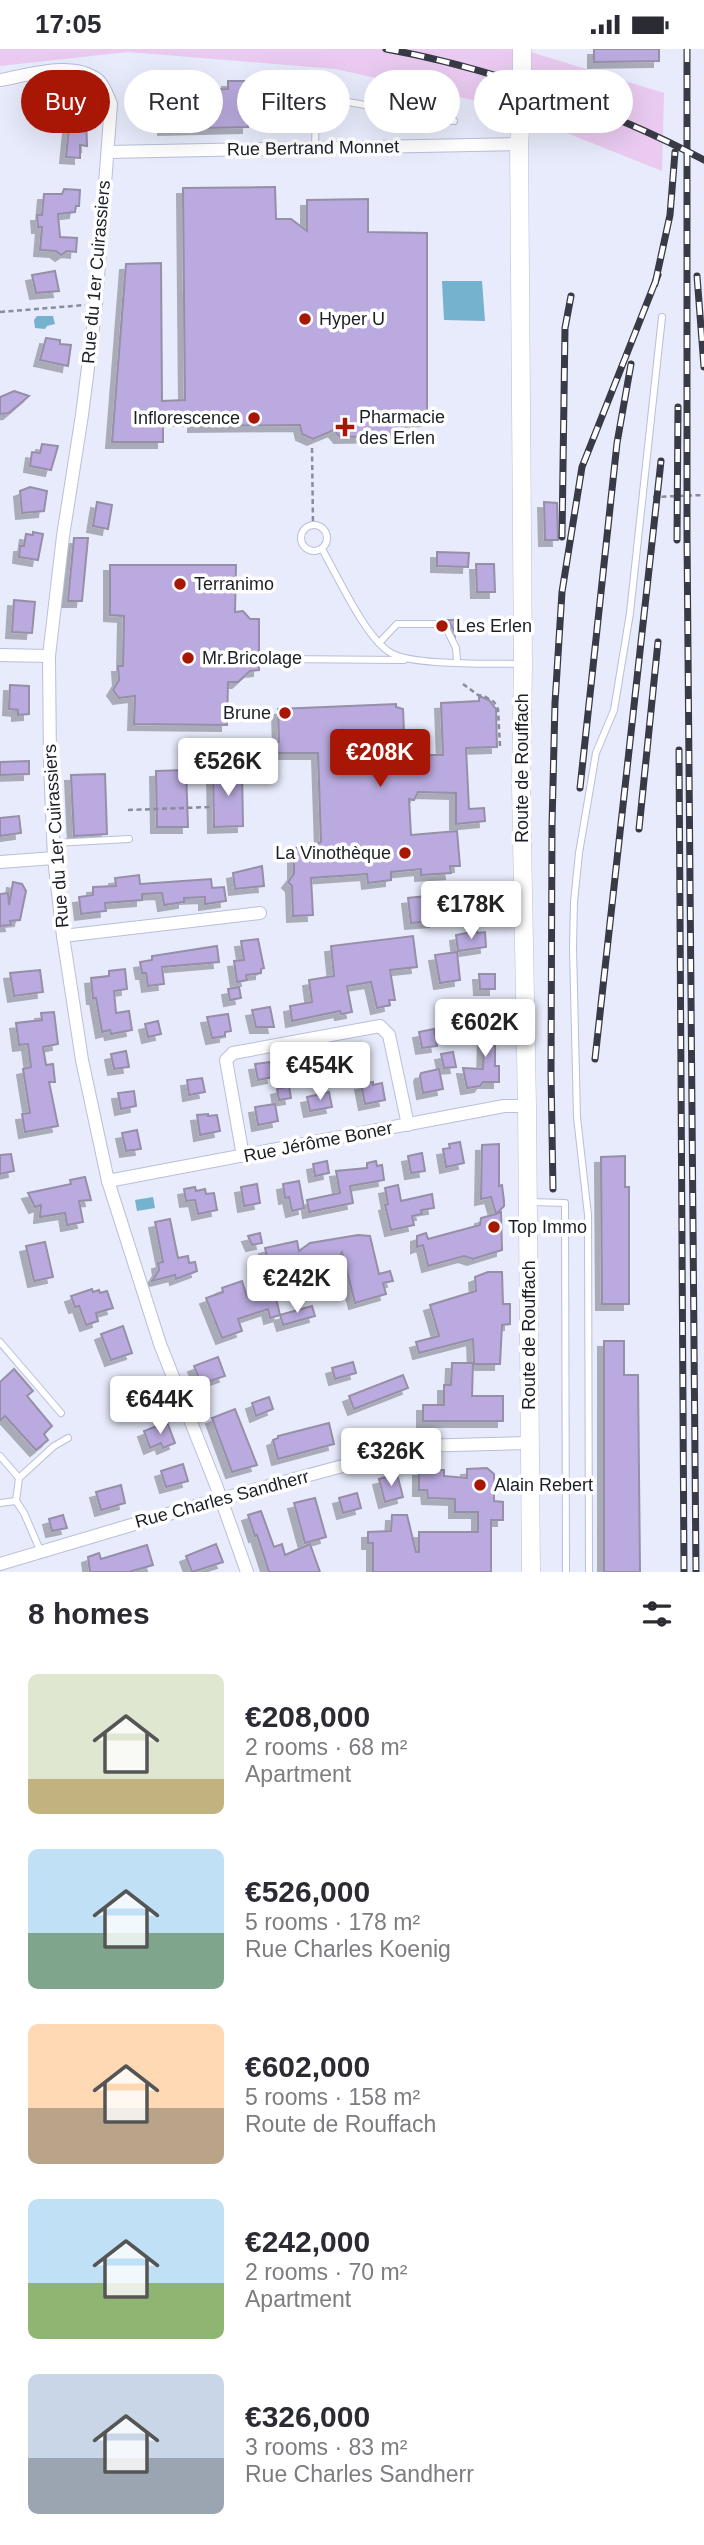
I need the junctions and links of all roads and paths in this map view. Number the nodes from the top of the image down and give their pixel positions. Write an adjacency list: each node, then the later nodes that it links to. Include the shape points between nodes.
1 (522, 58): 4 (main road, Route de Rouffach, bridge)
2 (0, 80): 6 (street, Rue du 1er Cuirassiers, via 49,71 82,71 100,81 111,104)
3 (364, 105): 5 (lane, via 326,98 316,107)
4 (519, 144): 5 (street, Rue Bertrand Monnet); 21 (main road, Route de Rouffach)
5 (316, 148): 6 (street, Rue Bertrand Monnet)
6 (107, 152): 7 (street, Rue du 1er Cuirassiers)
7 (96, 305): 8 (path); 17 (street, Rue du 1er Cuirassiers)
8 (0, 312)
9 (662, 317): 12 (lane)
10 (312, 448): 13 (path)
11 (704, 495): 12 (path)
12 (643, 497): 51 (lane, via 614,710 596,753 574,902 577,1117 588,1215)
13 (313, 525): 14 (lane, via 327,534); 14 (lane, via 303,530 301,542 310,551)
14 (322, 549): 15 (lane)
15 (379, 643): 19 (lane); 20 (lane, via 397,624 444,624)
16 (0, 655): 17 (street)
17 (49, 656): 27 (street, Rue du 1er Cuirassiers)
18 (277, 659): 19 (lane)
19 (409, 660): 20 (lane)
20 (457, 661): 21 (lane)
21 (523, 664): 32 (main road, Route de Rouffach, via 521,853)
22 (463, 684): 23 (path, via 494,702)
23 (500, 746)
24 (211, 807): 25 (path)
25 (128, 810)
26 (129, 839): 27 (lane)
27 (54, 843): 28 (street, Rue du 1er Cuirassiers)
28 (54, 858): 29 (street); 31 (street, Rue du 1er Cuirassiers)
29 (0, 862)
30 (260, 913): 31 (street)
31 (63, 936): 35 (street, Rue du 1er Cuirassiers, via 82,1060)
32 (527, 1106): 33 (street, Rue Jérôme Boner, via 504,1106); 36 (main road, Route de Rouffach)
33 (408, 1125): 34 (street, Rue Jérôme Boner); 34 (street, via 389,1035 380,1026 233,1053 226,1060)
34 (243, 1156): 35 (street, Rue Jérôme Boner)
35 (108, 1181): 43 (street, Rue du 1er Cuirassiers, via 160,1344)
36 (528, 1202): 40 (main road, Route de Rouffach); 50 (lane, via 565,1203)
37 (0, 1342): 38 (lane)
38 (61, 1413)
39 (68, 1438): 42 (lane)
40 (529, 1443): 43 (street, Rue Charles Sandherr, via 416,1446); 49 (main road, Route de Rouffach)
41 (0, 1456): 42 (lane)
42 (19, 1478): 44 (lane)
43 (221, 1499): 46 (street, Rue Charles Sandherr); 48 (street, Rue du 1er Cuirassiers)
44 (16, 1500): 45 (lane); 46 (lane)
45 (0, 1503)
46 (40, 1550): 47 (street, Rue Charles Sandherr)
47 (0, 1564)
48 (247, 1572)
49 (531, 1572)
50 (566, 1572)
51 (589, 1572)

